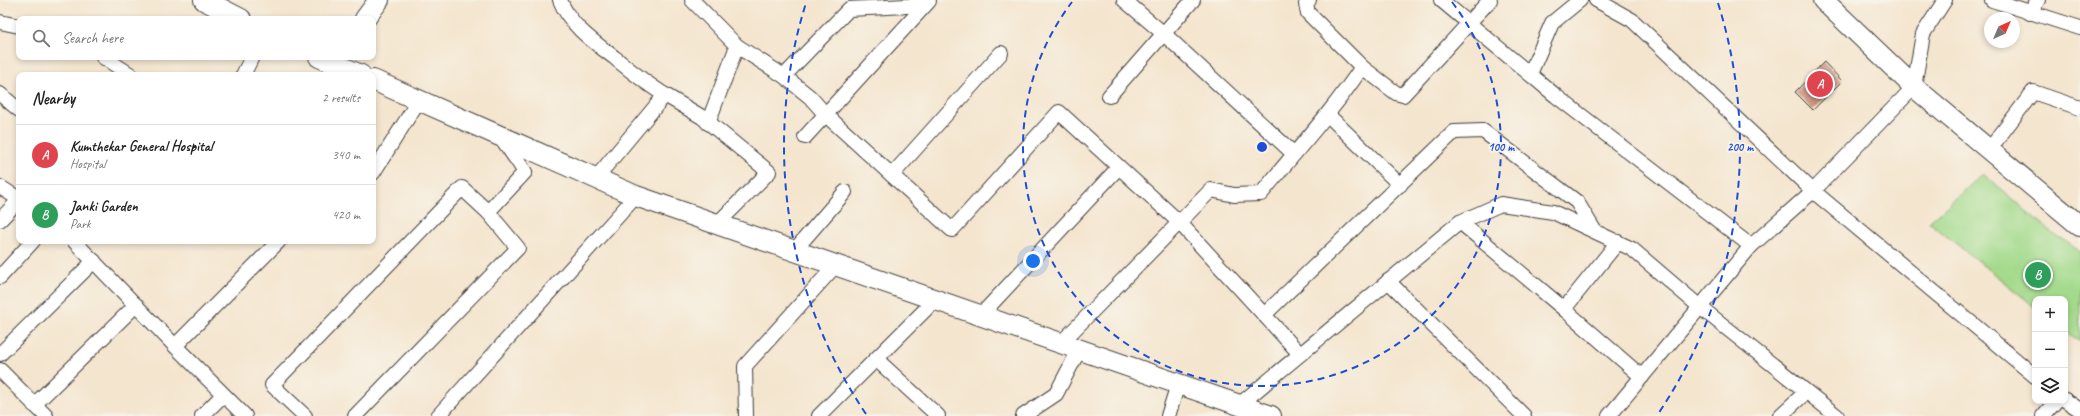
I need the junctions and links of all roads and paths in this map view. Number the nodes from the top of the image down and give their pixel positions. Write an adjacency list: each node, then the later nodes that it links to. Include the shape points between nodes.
1 (204, 0): 19 (street)
2 (378, 0): 20 (street)
3 (551, 0): 17 (street)
4 (692, 0): 26 (street)
5 (1124, 0): 25 (street)
6 (1193, 0): 25 (street)
7 (1309, 0): 31 (street, via 1306,4 1308,13)
8 (1441, 0): 22 (street)
9 (1490, 0): 22 (street)
10 (1580, 0): 35 (street, via 1552,23)
11 (1596, 0): 58 (street, via 1632,20)
12 (1823, 0): 38 (street)
13 (1945, 0): 38 (street, via 1923,34)
14 (1992, 0): 18 (street)
15 (2038, 0): 18 (street)
16 (925, 2): 36 (street, via 849,9); 45 (street)
17 (562, 6): 40 (street, via 591,41 644,83)
18 (2030, 13): 24 (street)
19 (235, 16)
20 (367, 16)
21 (0, 22): 23 (street)
22 (1469, 23): 31 (street, via 1403,95 1396,93); 35 (street)
23 (16, 25)
24 (2080, 28)
25 (1164, 34): 41 (street); 51 (street)
26 (737, 46): 36 (street); 47 (street)
27 (1001, 53): 54 (street)
28 (107, 60): 32 (street)
29 (250, 60): 33 (street)
30 (331, 60): 34 (street)
31 (1362, 67): 46 (street)
32 (126, 72)
33 (244, 72)
34 (355, 72)
35 (1530, 74): 74 (street)
36 (784, 76): 45 (street, via 810,97)
37 (376, 81): 42 (street)
38 (1914, 87): 50 (street); 58 (street)
39 (0, 94): 43 (street)
40 (665, 95): 47 (street); 55 (street)
41 (1109, 96)
42 (419, 100): 48 (street); 53 (street)
43 (16, 107)
44 (2080, 108): 50 (street, via 2033,92)
45 (826, 115): 49 (street); 54 (street)
46 (1328, 115): 51 (street); 56 (street)
47 (708, 123): 67 (street, via 769,172)
48 (500, 136): 55 (street); 63 (street, via 525,172)
49 (806, 137)
50 (1989, 150): 68 (street)
51 (1294, 154): 65 (street, via 1261,194 1234,195 1210,190)
52 (1119, 167): 54 (street, via 1059,112 952,230); 65 (street); 85 (street)
53 (376, 168)
54 (892, 175)
55 (596, 178): 60 (street)
56 (1400, 184): 69 (street, via 1454,132 1483,131 1577,202); 84 (street)
57 (0, 187): 61 (street)
58 (1813, 191): 74 (street); 92 (street)
59 (845, 192): 75 (street)
60 (636, 196): 67 (street); 107 (street)
61 (16, 197)
62 (16, 202): 64 (street)
63 (488, 212): 105 (street, via 462,188 272,385); 106 (street, via 518,248)
64 (0, 220)
65 (1179, 222): 84 (street); 87 (street)
66 (1460, 222): 69 (street, via 1501,204 1553,212); 79 (street); 83 (street)
67 (716, 225): 75 (street)
68 (2080, 226)
69 (1594, 230): 70 (street)
70 (1618, 242): 82 (street, via 1632,249); 83 (street)
71 (31, 244): 78 (street)
72 (77, 244): 76 (street)
73 (276, 244): 86 (street)
74 (1751, 246): 82 (street)
75 (793, 252): 77 (street)
76 (94, 262): 81 (street); 88 (street)
77 (835, 266): 80 (street); 108 (street, via 745,366)
78 (0, 277)
79 (1388, 281): 89 (street); 114 (street)
80 (935, 300): 85 (street); 90 (street)
81 (136, 305): 86 (street); 99 (street)
82 (1700, 307): 93 (street); 95 (street)
83 (1564, 309): 93 (street)
84 (1264, 315): 89 (street)
85 (980, 316): 87 (street)
86 (175, 346): 96 (street)
87 (1070, 347): 94 (street); 111 (street, via 1056,394)
88 (0, 354)
89 (1300, 354): 100 (street)
90 (876, 359): 109 (street); 110 (street)
91 (0, 370): 99 (street)
92 (2032, 374)
93 (1642, 377): 115 (street)
94 (1178, 384): 100 (street); 112 (street)
95 (1806, 392): 116 (street); 117 (street)
96 (224, 394): 103 (street); 104 (street)
97 (2068, 402): 101 (street)
98 (2053, 404): 118 (street)
99 (34, 405): 102 (street)
100 (1239, 405): 113 (street)
101 (2080, 410)
102 (46, 416)
103 (202, 416)
104 (245, 416)
105 (305, 416)
106 (355, 416)
107 (438, 416)
108 (746, 416)
109 (819, 416)
110 (938, 416)
111 (1023, 416)
112 (1168, 416)
113 (1271, 416)
114 (1524, 416)
115 (1609, 416)
116 (1780, 416)
117 (1837, 416)
118 (2043, 416)

